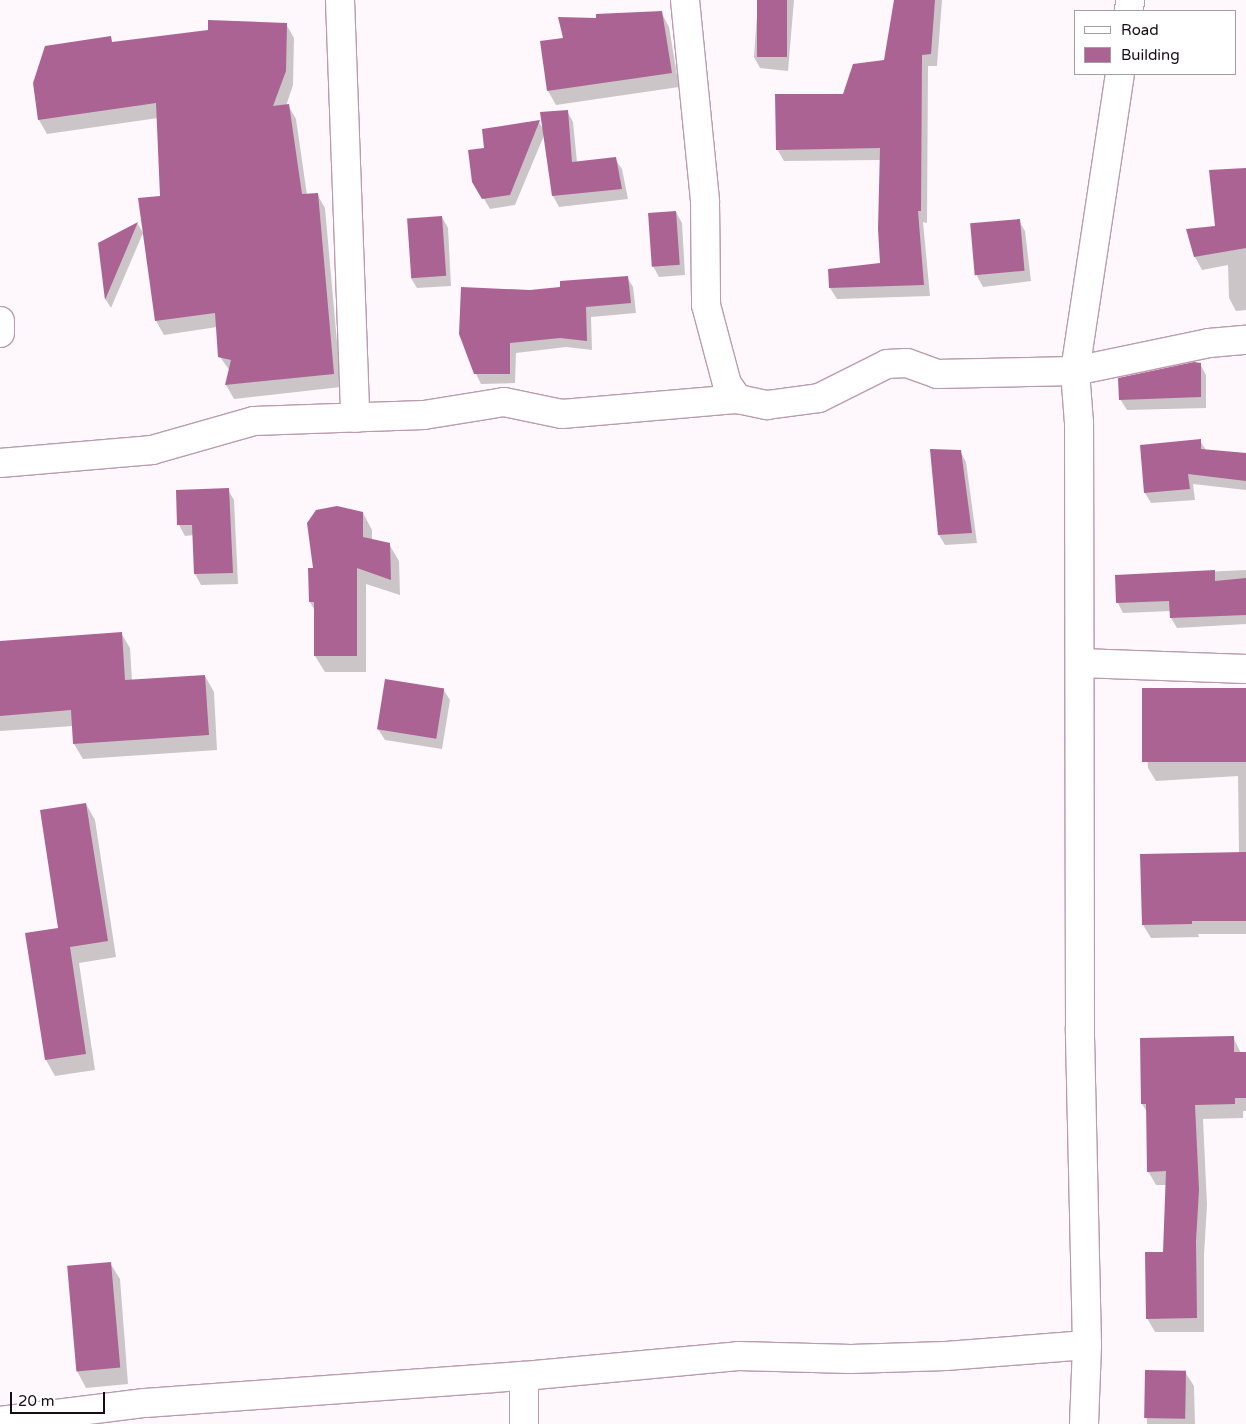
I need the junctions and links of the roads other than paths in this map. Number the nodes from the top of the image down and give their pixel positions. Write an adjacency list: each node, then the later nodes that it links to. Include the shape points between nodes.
1 (340, 0): 9 (street)
2 (685, 0): 8 (street, via 705,202 706,305 726,384)
3 (1120, 75): 7 (street)
4 (0, 321): 5 (street)
5 (0, 333)
6 (1246, 340): 7 (street, via 1209,344)
7 (1075, 371): 8 (street, via 937,374 907,363 887,364 819,398 766,405); 13 (street, via 1079,424)
8 (738, 399): 9 (street, via 562,414 504,402 424,415)
9 (355, 418): 11 (street, via 254,421 152,450)
10 (0, 440): 11 (street)
11 (33, 461): 12 (street)
12 (0, 463)
13 (1080, 662): 14 (street); 15 (street, via 1080,1028)
14 (1246, 669)
15 (1087, 1345): 16 (street, via 946,1356 850,1359 738,1356); 19 (street)
16 (524, 1376): 17 (street, via 145,1403); 18 (street)
17 (0, 1421)
18 (524, 1424)
19 (1084, 1424)

